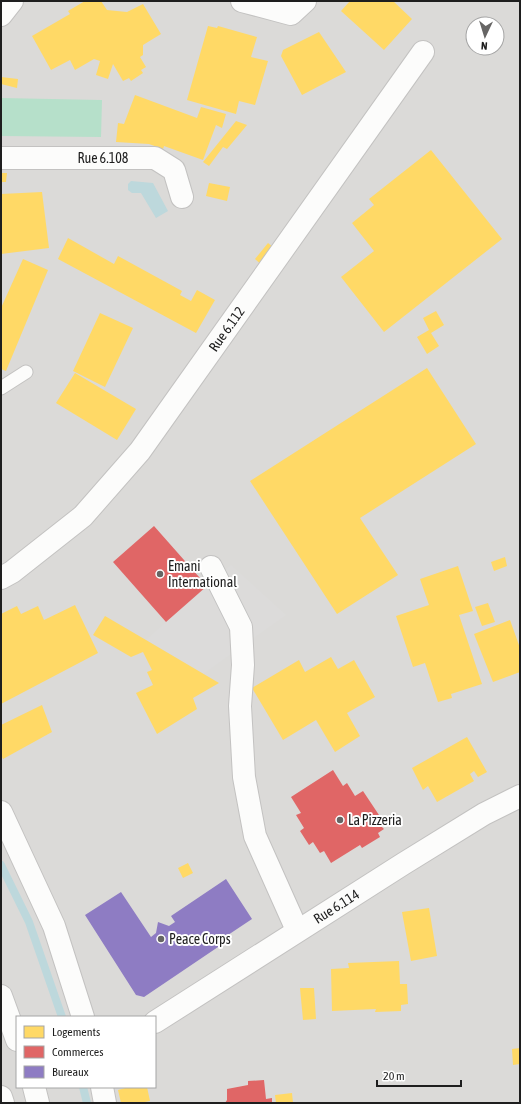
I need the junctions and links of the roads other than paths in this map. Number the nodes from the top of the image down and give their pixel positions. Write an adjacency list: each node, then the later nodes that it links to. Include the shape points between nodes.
1 (12, 1): 4 (street)
2 (242, 1): 3 (street, via 291,14)
3 (305, 1)
4 (1, 15)
5 (423, 52): 11 (street, Rue 6.112, via 140,450 83,516)
6 (1, 158): 7 (street, Rue 6.108, via 155,158 174,170)
7 (182, 197)
8 (26, 372): 9 (lane)
9 (1, 388)
10 (211, 567): 14 (street, via 241,627 244,665 240,706 244,777 255,836)
11 (1, 578)
12 (520, 796): 14 (street, Rue 6.114, via 484,814)
13 (1, 812): 16 (street, via 54,926)
14 (298, 930): 17 (street, Rue 6.114)
15 (1, 996): 18 (street)
16 (83, 1016)
17 (156, 1021)
18 (16, 1037)
19 (34, 1088): 23 (street)
20 (102, 1088): 24 (street)
21 (1, 1097): 22 (street)
22 (3, 1103)
23 (38, 1103)
24 (105, 1103)

